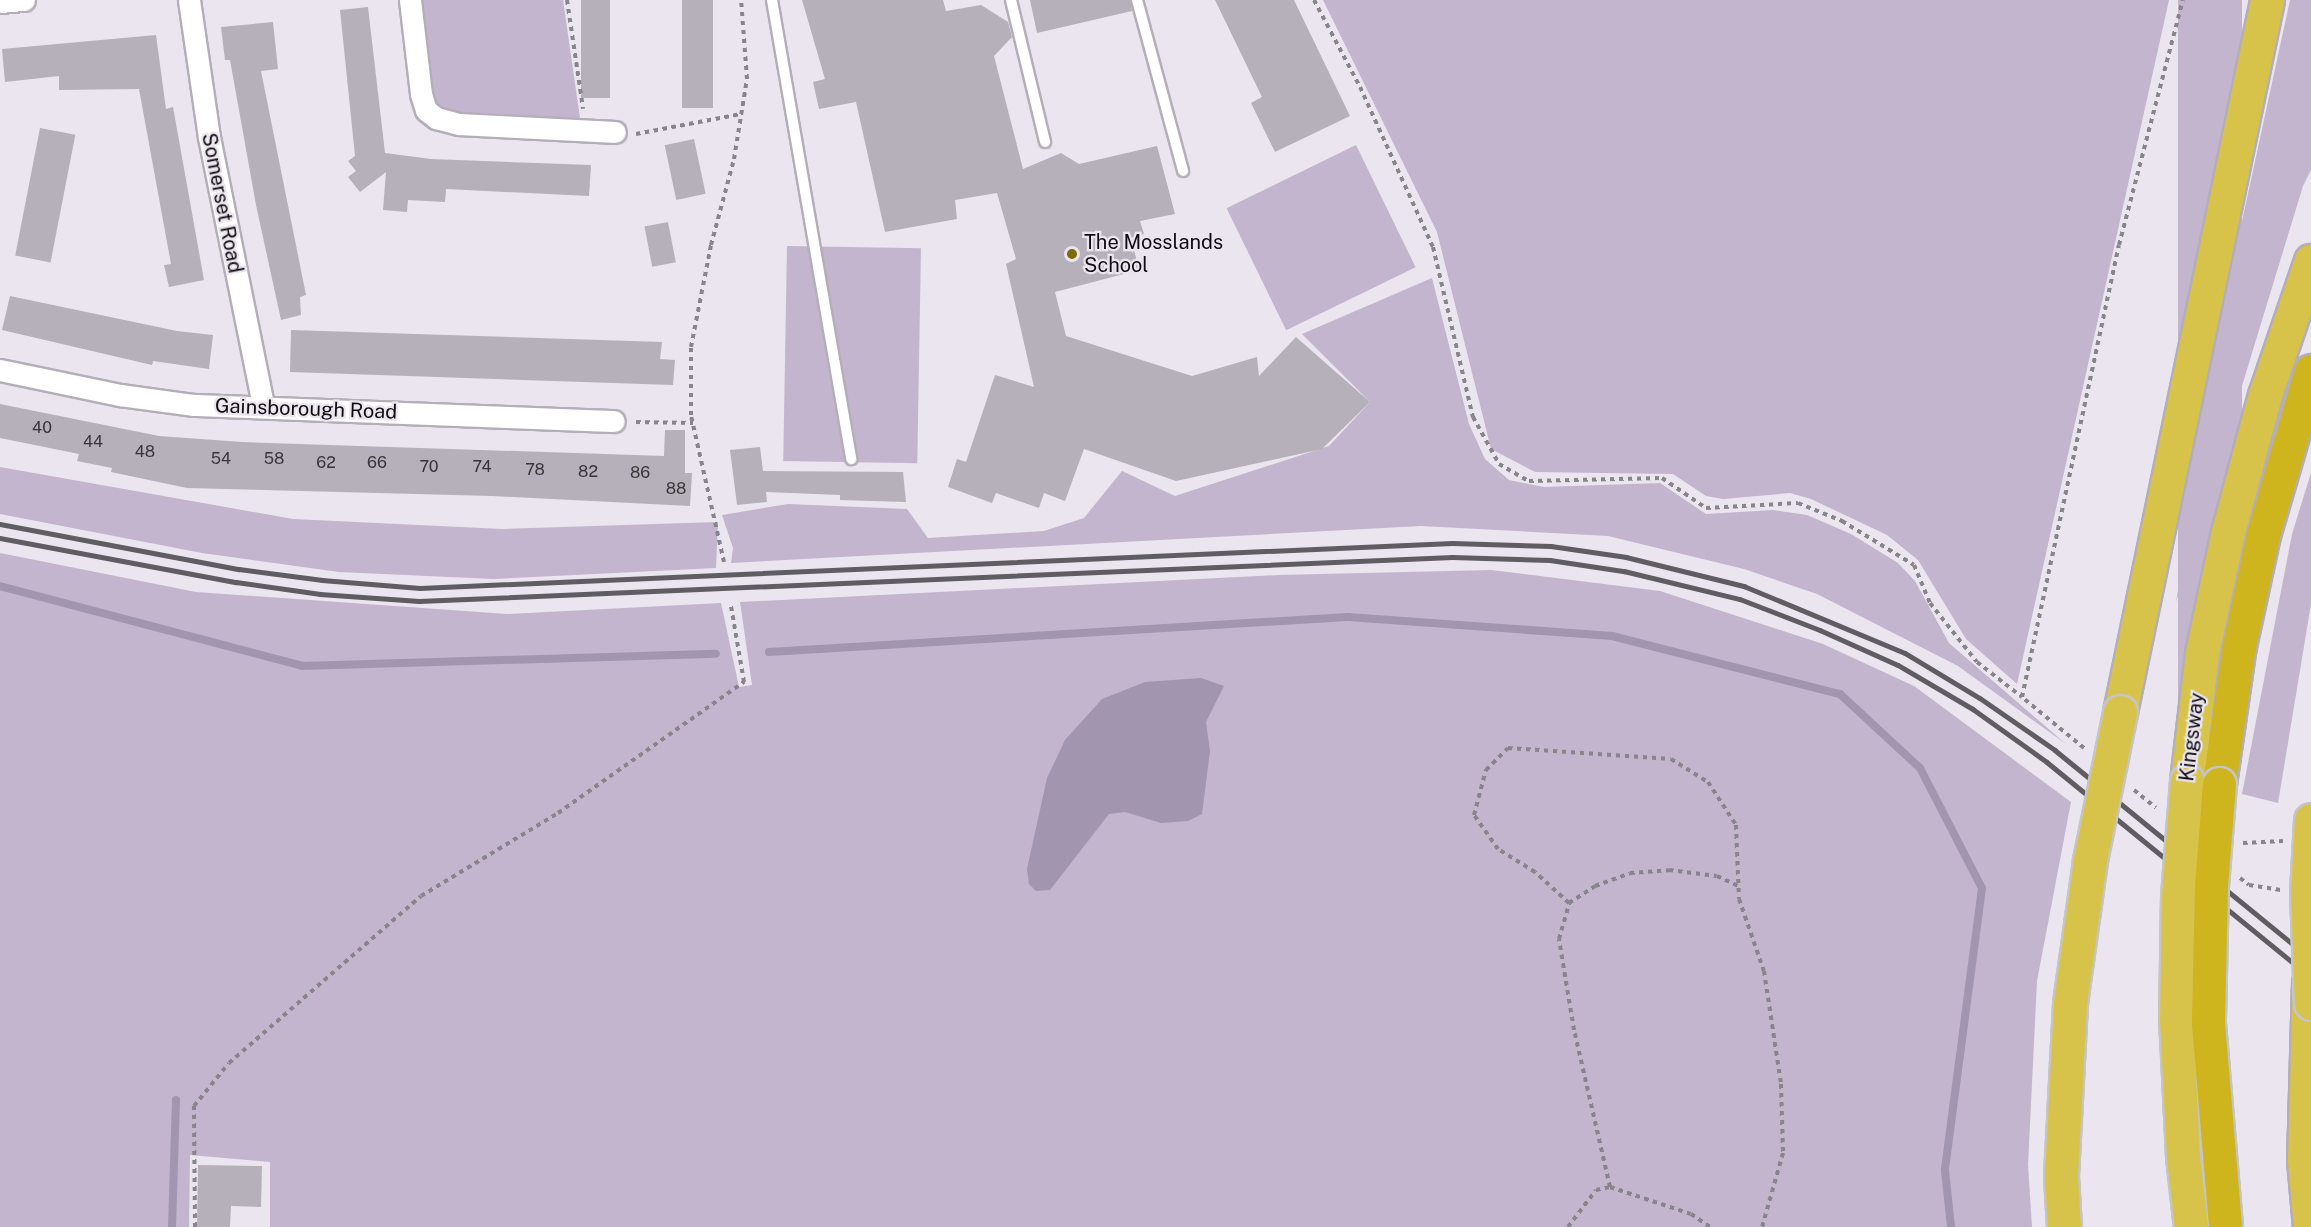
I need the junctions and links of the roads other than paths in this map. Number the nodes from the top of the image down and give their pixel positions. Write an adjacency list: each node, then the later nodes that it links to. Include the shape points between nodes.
1 (24, 0): 8 (street)
2 (189, 0): 15 (street, Somerset Road, via 209,137)
3 (410, 0): 9 (street, via 421,94 426,110 436,118 459,124)
4 (772, 0): 17 (lane)
5 (1011, 0): 10 (lane)
6 (1137, 0): 11 (lane)
7 (2267, 0): 20 (highway, bridge, via 2091,860 2070,1003)
8 (0, 2)
9 (615, 132)
10 (1045, 142)
11 (1183, 171)
12 (2311, 261): 23 (highway, Kingsway, bridge, via 2265,395 2228,532 2202,653 2178,895 2176,1017)
13 (0, 370): 15 (street, Gainsborough Road, via 120,395 194,405)
14 (2311, 371): 24 (highway, bridge, via 2263,535 2239,646 2219,784 2211,886 2208,1023)
15 (262, 405): 16 (street, Gainsborough Road)
16 (614, 421)
17 (851, 459)
18 (2300, 830): 19 (highway, bridge, via 2307,891)
19 (2310, 992): 25 (highway, bridge, via 2304,1160)
20 (2061, 1176): 21 (highway, bridge); 22 (highway, bridge)
21 (2064, 1227)
22 (2071, 1227)
23 (2191, 1227)
24 (2225, 1227)
25 (2310, 1227)

